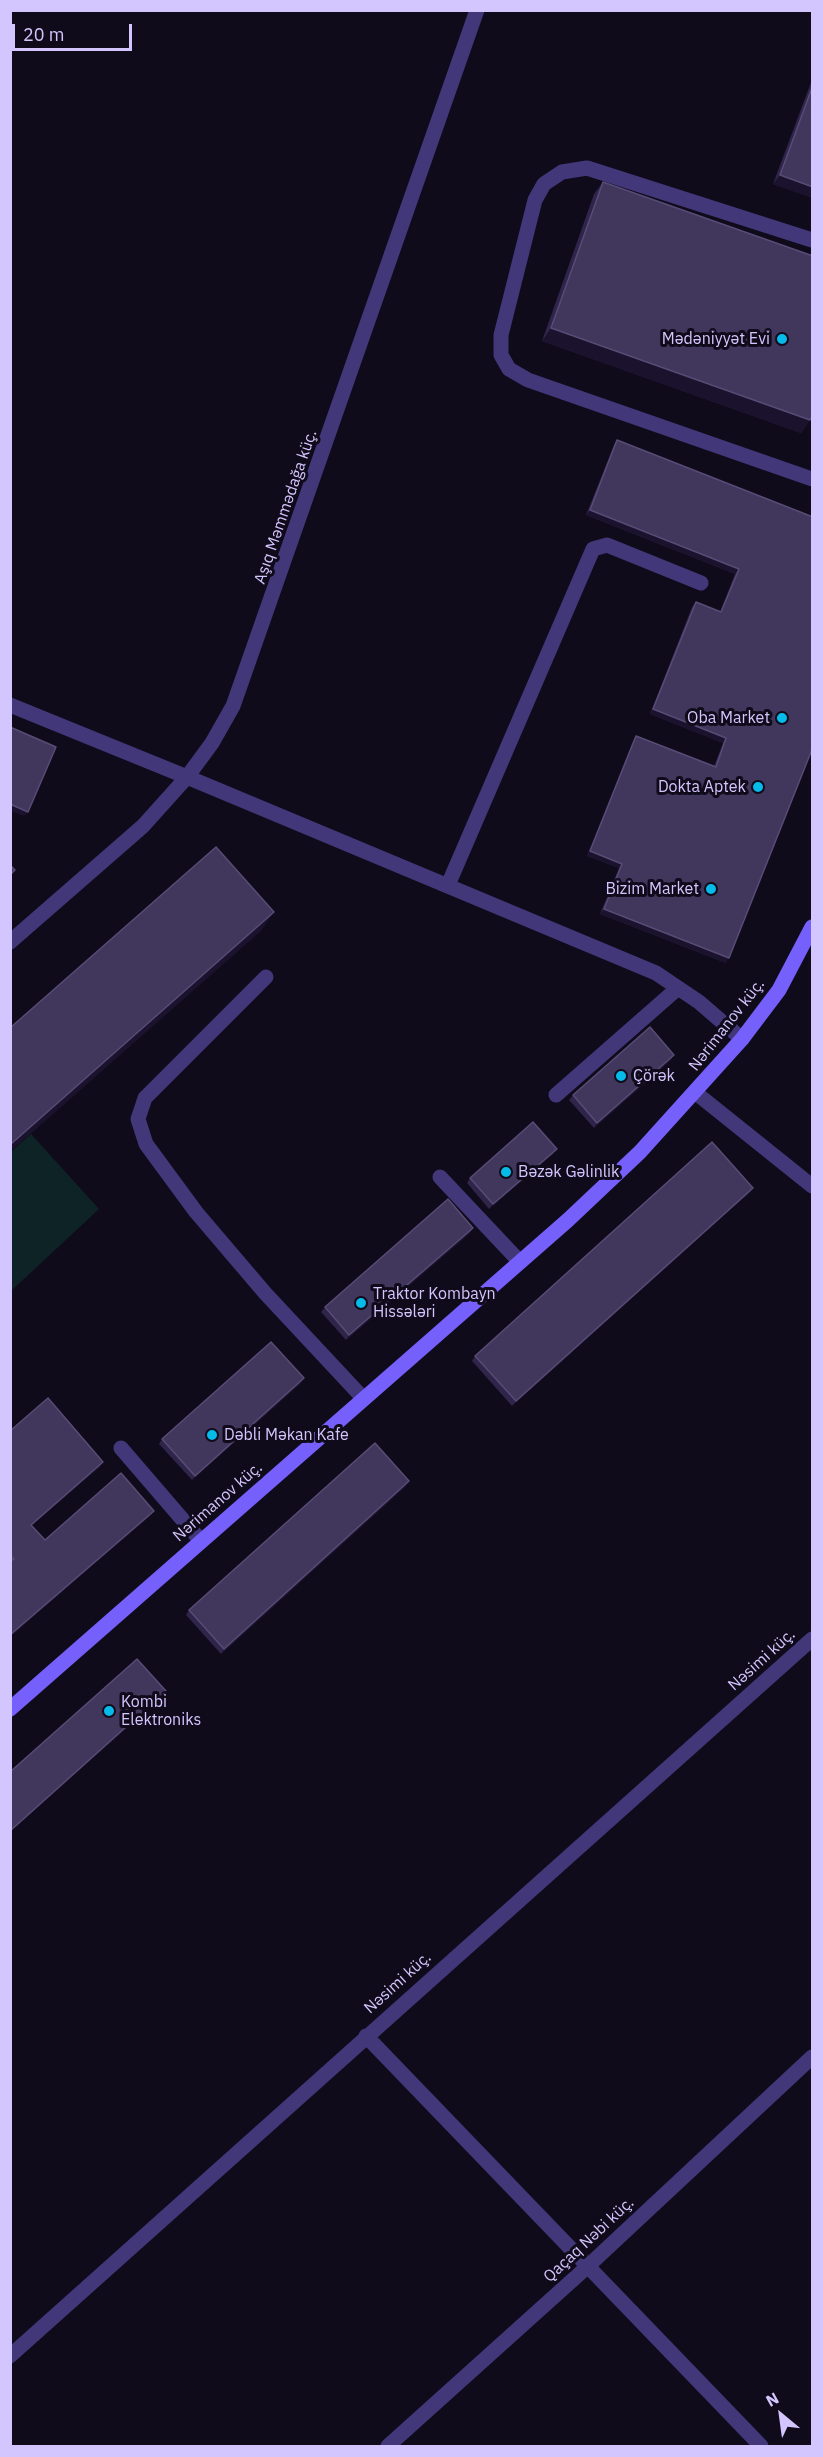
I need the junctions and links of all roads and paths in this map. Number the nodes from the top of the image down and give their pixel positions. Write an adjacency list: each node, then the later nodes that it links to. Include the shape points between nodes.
1 (477, 10): 6 (street, Aşıq Məmmədağa küç., via 251,662 233,706)
2 (813, 240): 3 (street, via 587,168 562,172 544,184 535,200 501,335 501,355 509,369 528,380)
3 (813, 479)
4 (701, 583): 7 (street, via 607,545 593,549)
5 (10, 705): 6 (street)
6 (187, 777): 7 (street); 9 (street, Aşıq Məmmədağa küç., via 143,826)
7 (448, 885): 11 (street, via 656,973)
8 (813, 927): 12 (main road, Nərimanov küç., via 779,990)
9 (10, 942)
10 (266, 977): 18 (street, via 145,1098 138,1119 146,1144 196,1212)
11 (678, 988): 12 (street); 14 (street)
12 (742, 1039): 13 (main road, Nərimanov küç.)
13 (696, 1093): 16 (street); 17 (main road, Nərimanov küç., via 640,1152)
14 (556, 1095)
15 (441, 1177): 17 (street)
16 (813, 1185)
17 (520, 1262): 18 (main road, Nərimanov küç.)
18 (363, 1398): 20 (main road, Nərimanov küç.)
19 (121, 1448): 20 (street)
20 (201, 1541): 22 (main road, Nərimanov küç.)
21 (813, 1639): 23 (street, Nəsimi küç.)
22 (10, 1709)
23 (366, 2036): 25 (street); 26 (street, Nəsimi küç.)
24 (813, 2057): 25 (street, Qaçaq Nəbi küç.)
25 (587, 2267): 27 (street, Qaçaq Nəbi küç.); 28 (street)
26 (10, 2356)
27 (388, 2446)
28 (761, 2446)

